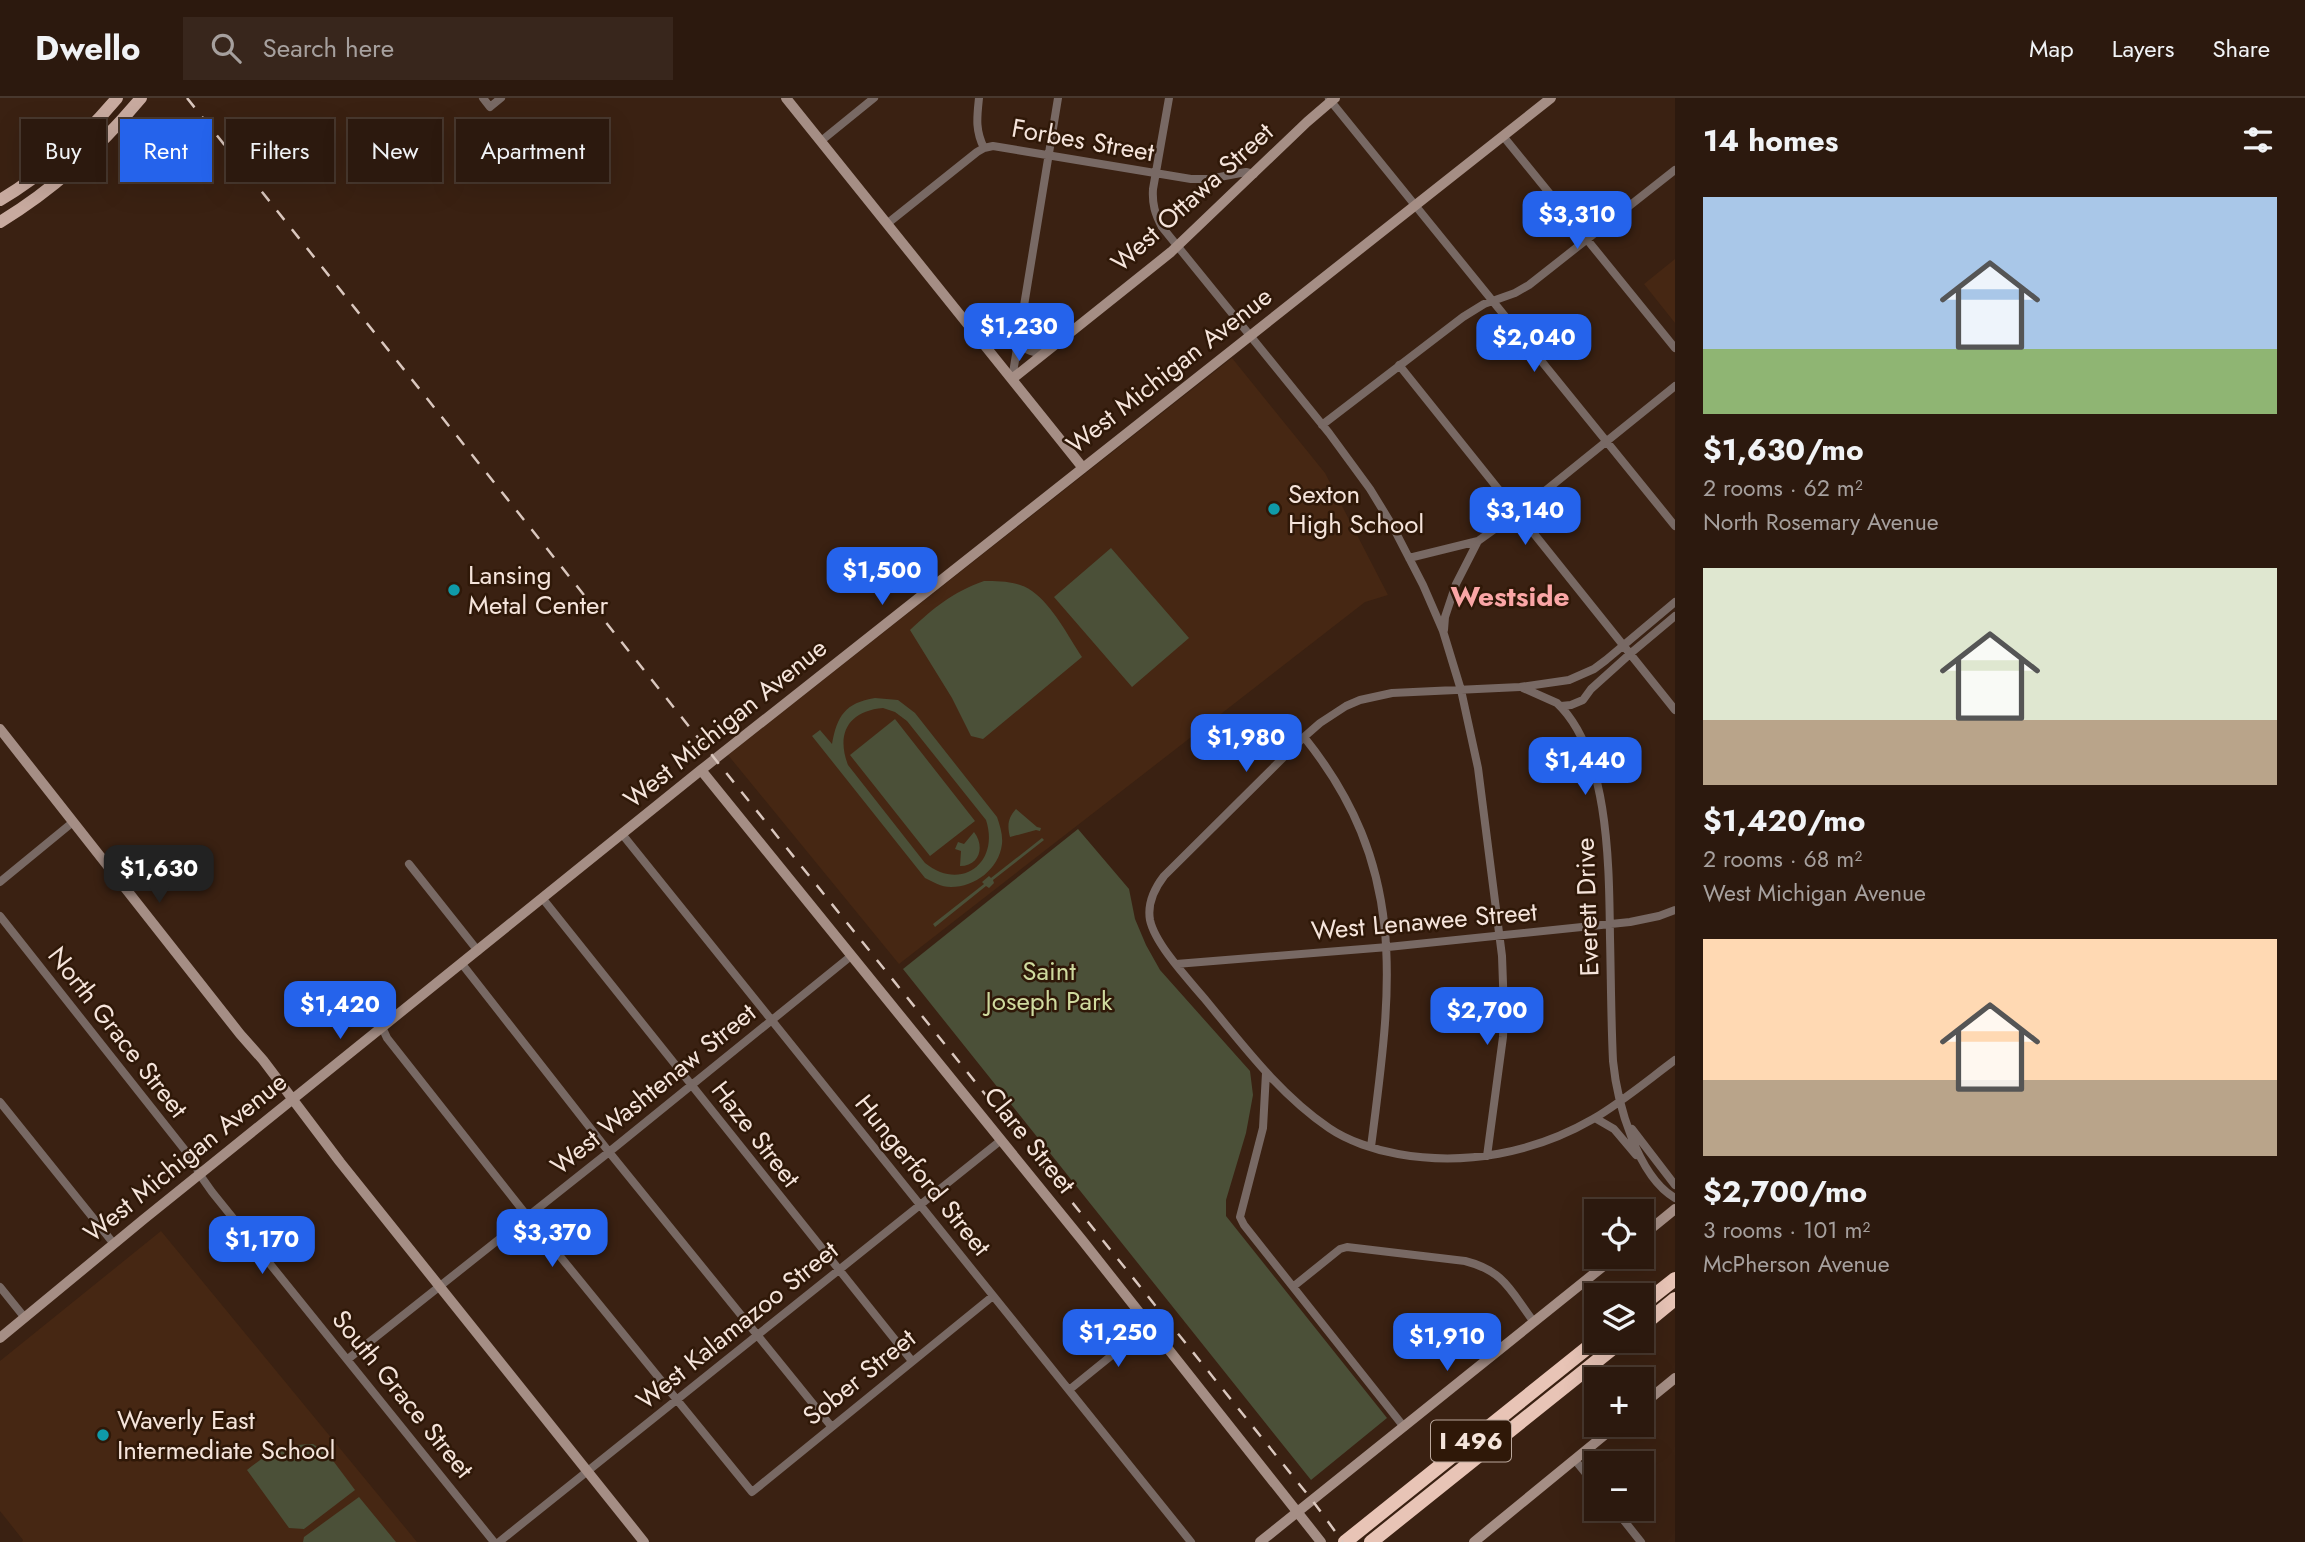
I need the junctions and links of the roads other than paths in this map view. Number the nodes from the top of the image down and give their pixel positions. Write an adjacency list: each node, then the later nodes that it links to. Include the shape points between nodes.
1 (117, 98): 19 (main road, via 58,158)
2 (142, 98): 21 (main road, via 66,176)
3 (483, 98): 4 (street, via 490,107)
4 (500, 98)
5 (786, 98): 13 (street)
6 (874, 98): 13 (street)
7 (979, 98): 14 (street, via 976,120)
8 (1058, 98): 15 (street)
9 (1169, 98): 17 (street)
10 (1551, 98): 12 (street, West Michigan Avenue)
11 (1331, 99): 18 (street, West Ottawa Street); 20 (street)
12 (1503, 136): 20 (street, West Michigan Avenue); 23 (street)
13 (821, 141): 22 (street)
14 (984, 148): 15 (street, Forbes Street); 22 (street, Forbes Street)
15 (1049, 155): 17 (street, Forbes Street); 26 (street)
16 (1675, 170): 23 (street)
17 (1155, 173): 18 (street, Forbes Street, via 1191,179); 24 (street, via 1155,215)
18 (1254, 174): 24 (street, West Ottawa Street)
19 (0, 200)
20 (1416, 204): 25 (street); 27 (street, West Michigan Avenue)
21 (0, 222)
22 (888, 223): 31 (street)
23 (1587, 240): 25 (street, via 1529,285); 28 (street)
24 (1178, 246): 27 (street); 29 (street, West Ottawa Street)
25 (1494, 301): 30 (street, via 1453,323); 34 (street)
26 (1019, 337): 29 (street, via 1027,351); 31 (street)
27 (1250, 337): 33 (street); 35 (street, West Michigan Avenue)
28 (1675, 348)
29 (1044, 354): 31 (street, West Ottawa Street)
30 (1399, 365): 33 (street); 36 (street)
31 (1012, 379): 35 (street)
32 (1675, 386): 34 (street)
33 (1322, 425): 39 (street, via 1370,489)
34 (1606, 441): 36 (street); 37 (street)
35 (1083, 468): 50 (street, West Michigan Avenue)
36 (1517, 513): 38 (street); 43 (street)
37 (1675, 526)
38 (1478, 541): 39 (street); 42 (street, via 1456,584)
39 (1409, 558): 42 (street)
40 (1675, 601): 43 (street)
41 (1675, 616): 43 (street)
42 (1443, 631): 45 (street)
43 (1627, 649): 44 (street, via 1581,677); 46 (street, via 1583,700); 47 (street)
44 (1520, 687): 45 (street); 46 (street)
45 (1461, 690): 49 (street, via 1408,691 1360,700); 59 (street, via 1478,768)
46 (1561, 706): 58 (street, Everett Drive, via 1580,733 1599,793 1608,854)
47 (1675, 710)
48 (0, 729): 51 (street)
49 (1304, 737): 60 (street, via 1325,762 1360,826 1380,889); 64 (street, via 1152,893 1150,921)
50 (701, 770): 52 (street, West Michigan Avenue); 62 (street, Clare Street)
51 (73, 822): 54 (street); 70 (street)
52 (622, 834): 55 (street, West Michigan Avenue); 65 (street, Hungerford Street)
53 (409, 864): 61 (street)
54 (0, 883)
55 (543, 899): 61 (street, West Michigan Avenue); 69 (street, Haze Street)
56 (1675, 909): 58 (street, West Lenawee Street)
57 (0, 916): 80 (street, North Grace Street)
58 (1610, 924): 59 (street, West Lenawee Street); 71 (street, Everett Drive, via 1612,1061)
59 (1499, 936): 60 (street, West Lenawee Street); 78 (street, via 1503,1037)
60 (1388, 947): 64 (street, West Lenawee Street); 76 (street, via 1388,994)
61 (478, 951): 63 (street, West Michigan Avenue)
62 (851, 956): 65 (street, West Washtenaw Street); 75 (street, Clare Street)
63 (462, 964): 66 (street, West Michigan Avenue); 77 (street)
64 (1176, 964): 68 (street)
65 (772, 1020): 69 (street, West Washtenaw Street); 83 (street, Hungerford Street)
66 (382, 1027): 70 (street, West Michigan Avenue); 85 (street)
67 (1675, 1060): 71 (street)
68 (1266, 1073): 76 (street, via 1330,1129); 91 (street, via 1263,1128 1240,1217)
69 (691, 1086): 77 (street, West Washtenaw Street); 89 (street, Haze Street)
70 (292, 1100): 80 (street, West Michigan Avenue); 93 (street)
71 (1620, 1101): 73 (street, Everett Drive); 74 (street)
72 (0, 1102): 87 (street)
73 (1625, 1117): 79 (street, Everett Drive); 81 (street, Everett Drive)
74 (1595, 1118): 78 (street, via 1535,1144); 79 (street, via 1614,1129)
75 (1000, 1141): 83 (street, West Kalamazoo Street); 100 (street, Clare Street)
76 (1371, 1147): 78 (street, via 1427,1158)
77 (609, 1152): 85 (street, West Washtenaw Street); 101 (street)
78 (1487, 1156)
79 (1645, 1165): 82 (street, Everett Drive)
80 (200, 1175): 87 (street, West Michigan Avenue); 105 (street, South Grace Street)
81 (1675, 1185)
82 (1675, 1198)
83 (920, 1205): 89 (street, West Kalamazoo Street); 94 (street, Hungerford Street)
84 (1675, 1209): 86 (street)
85 (528, 1217): 93 (street, West Washtenaw Street); 110 (street)
86 (1654, 1226)
87 (114, 1244): 98 (street, West Michigan Avenue)
88 (1600, 1269): 99 (street)
89 (838, 1270): 101 (street, West Kalamazoo Street); 106 (street, Haze Street)
90 (1675, 1279): 95 (highway)
91 (1294, 1286): 99 (street, via 1347,1247 1465,1261 1494,1271); 112 (street)
92 (0, 1287): 98 (street)
93 (440, 1287): 105 (street, West Washtenaw Street); 116 (street)
94 (993, 1296): 106 (street, Sober Street); 108 (street, Hungerford Street)
95 (1654, 1296)
96 (1675, 1299): 97 (highway)
97 (1654, 1316)
98 (25, 1318): 102 (street, West Michigan Avenue)
99 (1534, 1322): 112 (street)
100 (1148, 1326): 108 (street); 118 (street, Clare Street)
101 (757, 1335): 110 (street, West Kalamazoo Street); 111 (street)
102 (0, 1338)
103 (1584, 1350): 114 (highway, I 496)
104 (1607, 1353): 127 (highway, I 496)
105 (348, 1359): 120 (street, South Grace Street)
106 (912, 1361): 111 (street, Sober Street)
107 (1675, 1378): 109 (street)
108 (1069, 1390): 122 (street, Hungerford Street)
109 (1654, 1395)
110 (676, 1400): 111 (street, Sober Street, via 752,1492); 116 (street, West Kalamazoo Street)
111 (831, 1426)
112 (1404, 1427): 118 (street)
113 (1602, 1437): 115 (street)
114 (1469, 1443): 125 (highway); 126 (highway, I 496)
115 (1575, 1460): 117 (street); 128 (street)
116 (588, 1471): 120 (street, West Kalamazoo Street); 121 (street)
117 (1584, 1471)
118 (1297, 1513): 123 (street); 124 (street, Clare Street)
119 (1624, 1521): 129 (street)
120 (497, 1542)
121 (644, 1542)
122 (1191, 1542)
123 (1260, 1542)
124 (1321, 1542)
125 (1333, 1542)
126 (1345, 1542)
127 (1371, 1542)
128 (1474, 1542)
129 (1641, 1542)

